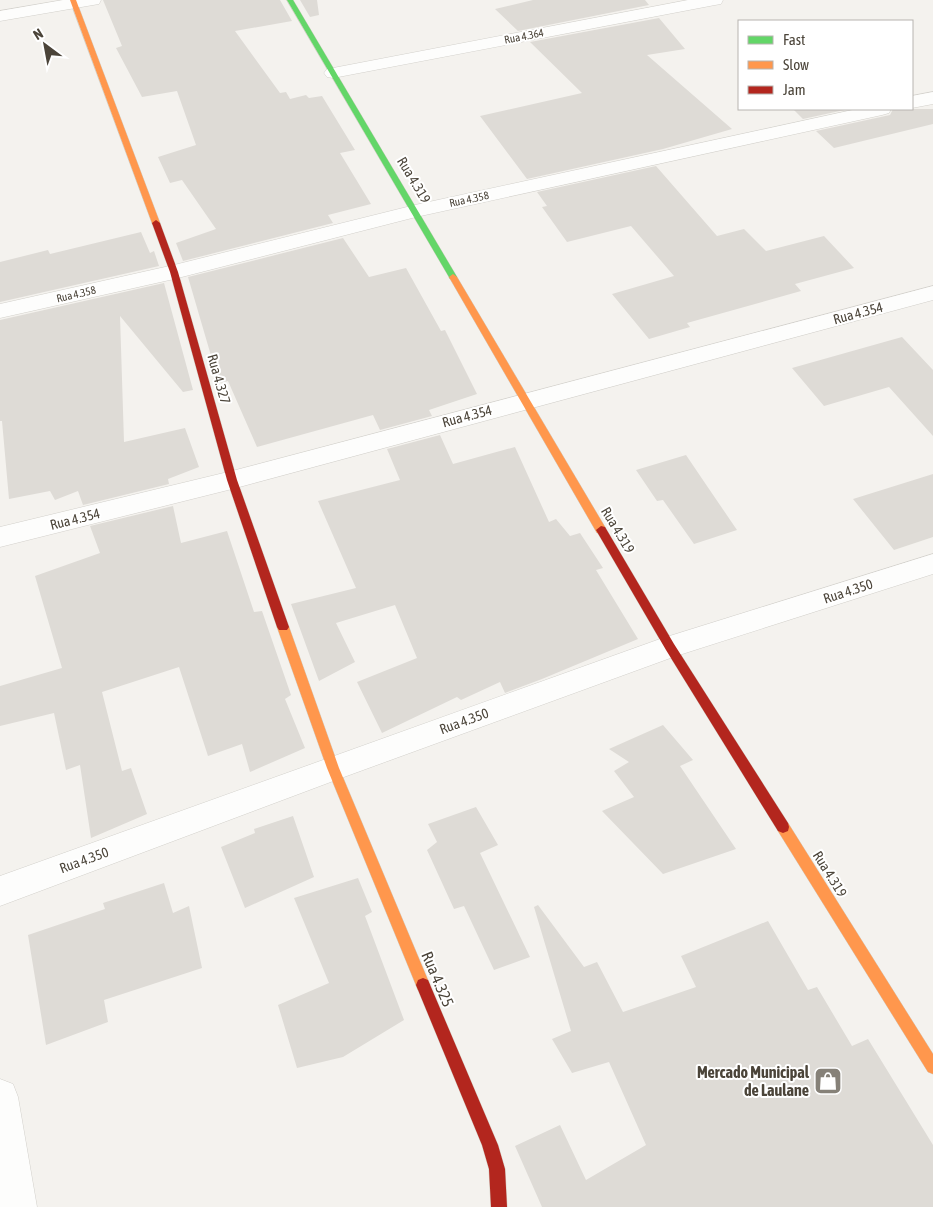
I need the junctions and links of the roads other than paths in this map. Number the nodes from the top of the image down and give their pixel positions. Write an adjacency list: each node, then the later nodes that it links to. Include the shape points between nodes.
1 (93, 0): 4 (street)
2 (290, 0): 6 (street, Rua 4.319)
3 (715, 0): 6 (street, Rua 4.364)
4 (73, 2): 5 (street); 11 (street, Rua 4.327)
5 (0, 16)
6 (333, 73): 10 (street, Rua 4.319)
7 (933, 98): 8 (street)
8 (913, 102)
9 (877, 110): 10 (street, Rua 4.358)
10 (415, 211): 11 (street, Rua 4.358); 14 (street, Rua 4.319)
11 (174, 272): 13 (street, Rua 4.358); 15 (street, Rua 4.327)
12 (933, 293): 14 (street, Rua 4.354)
13 (0, 311)
14 (525, 401): 15 (street, Rua 4.354); 18 (street, Rua 4.319)
15 (232, 480): 16 (street, Rua 4.354); 19 (street, Rua 4.327)
16 (0, 537)
17 (933, 564): 18 (street, Rua 4.350)
18 (670, 647): 19 (street, Rua 4.350); 21 (street, Rua 4.319)
19 (332, 768): 20 (street, Rua 4.350); 24 (street, Rua 4.325, via 490,1145 497,1169)
20 (0, 891)
21 (933, 1067)
22 (0, 1097): 23 (street)
23 (18, 1207)
24 (499, 1207)

